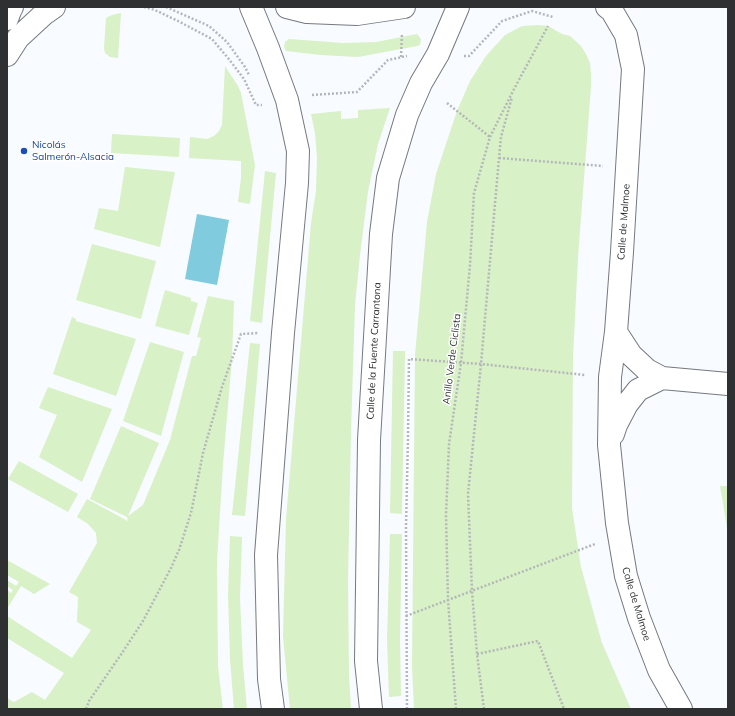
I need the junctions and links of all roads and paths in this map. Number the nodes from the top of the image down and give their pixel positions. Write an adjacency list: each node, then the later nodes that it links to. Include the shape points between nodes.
1 (12, 7): 11 (main road)
2 (54, 7): 13 (main road, via 18,38)
3 (144, 7): 18 (path, via 212,39 244,79 256,105)
4 (166, 7): 16 (path, via 209,26 227,42)
5 (251, 7): 18 (main road)
6 (287, 7): 7 (main road, via 308,12 357,14)
7 (404, 7)
8 (458, 7): 38 (main road, Calle de la Fuente Carrantona, via 438,54 410,108 388,178 381,234 369,440 366,661)
9 (606, 7): 22 (main road, Calle de Malmoe, via 612,10 626,35 633,69)
10 (554, 17): 14 (path, via 532,11 502,21)
11 (7, 19)
12 (548, 26): 17 (path, Anillo Verde Ciclista)
13 (7, 55)
14 (469, 56)
15 (401, 57): 18 (path, via 388,60 357,92 302,96)
16 (251, 79)
17 (513, 91): 20 (path, Anillo Verde Ciclista); 21 (path, via 501,137)
18 (287, 100): 24 (main road, via 298,151)
19 (446, 103): 20 (path)
20 (490, 137): 25 (path, Anillo Verde Ciclista, via 474,193)
21 (499, 158): 22 (path); 26 (path)
22 (627, 167): 23 (main road, Calle de Malmoe)
23 (616, 332): 27 (main road, Calle de Malmoe); 28 (main road, via 639,363)
24 (283, 333): 36 (path, via 241,334 202,453 191,513 179,550 143,621); 37 (main road, via 266,555 269,679)
25 (461, 363): 26 (path); 33 (path, Anillo Verde Ciclista, via 449,444 446,515); 34 (path, via 409,358)
26 (481, 364): 27 (path); 32 (path, via 468,494)
27 (610, 377): 30 (main road, Calle de Malmoe)
28 (662, 378): 29 (main road); 30 (main road, Calle de Malmoe, via 638,390 616,424)
29 (728, 384)
30 (609, 444): 31 (main road, Calle de Malmoe)
31 (618, 536): 32 (path); 43 (main road, Calle de Malmoe, via 626,576 639,618 659,670)
32 (472, 591): 33 (path); 35 (path)
33 (448, 600): 34 (path); 40 (path, Anillo Verde Ciclista)
34 (406, 616): 39 (path)
35 (477, 654): 41 (path); 42 (path, via 538,641)
36 (86, 709)
37 (273, 709)
38 (371, 709)
39 (407, 709)
40 (456, 709)
41 (484, 709)
42 (564, 709)
43 (680, 709)

